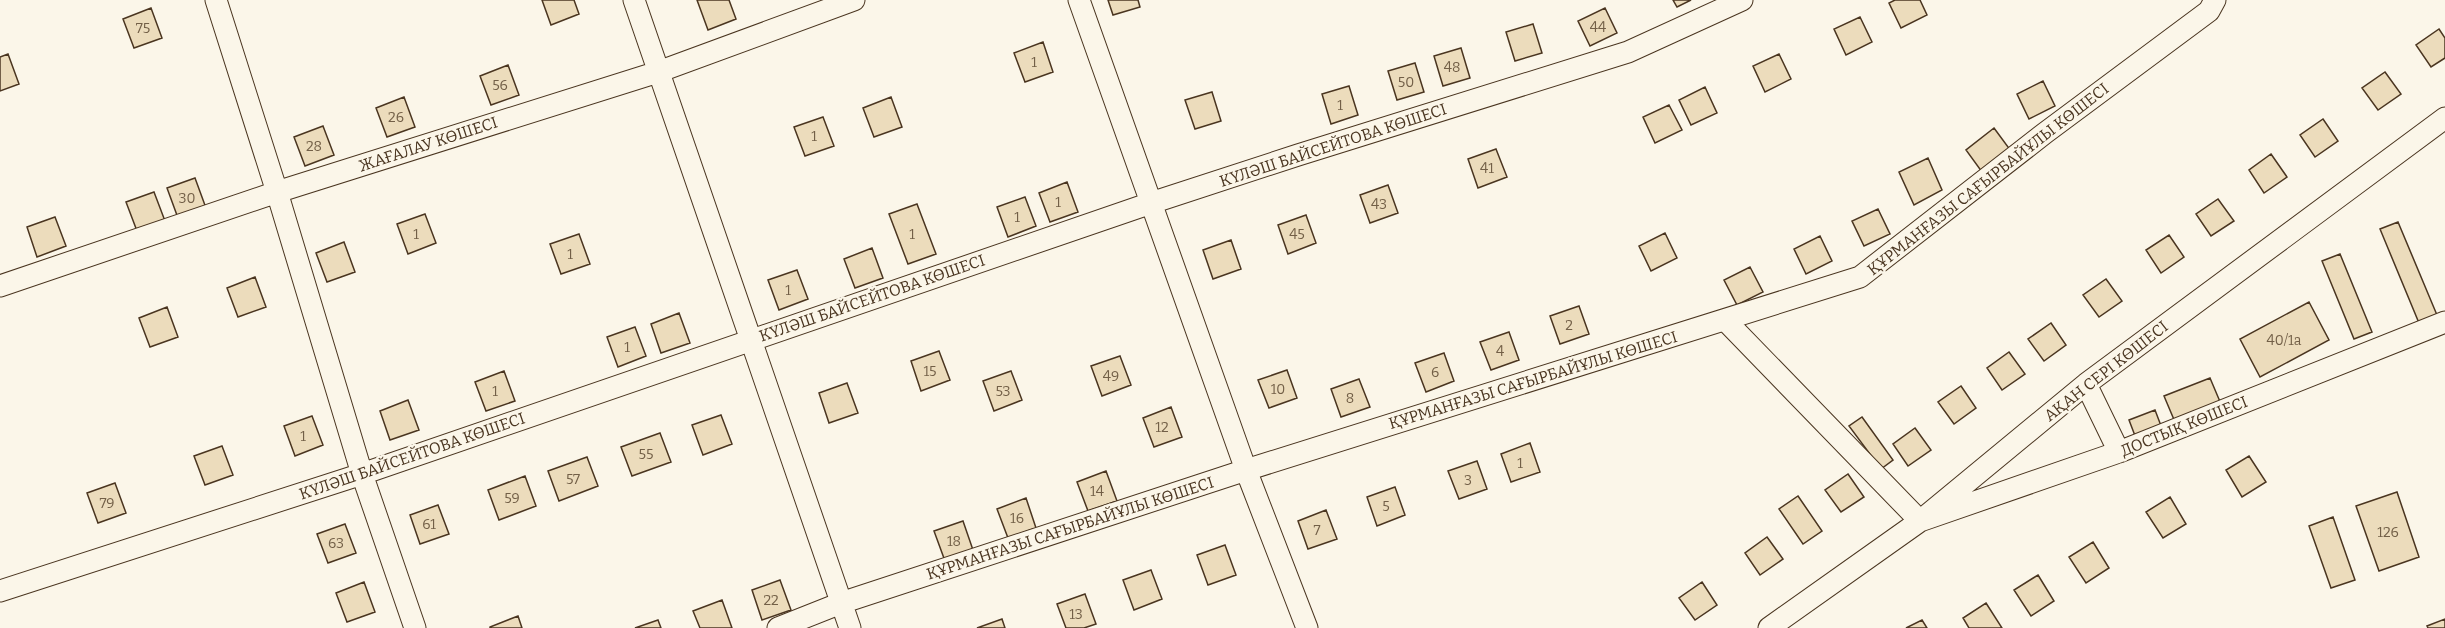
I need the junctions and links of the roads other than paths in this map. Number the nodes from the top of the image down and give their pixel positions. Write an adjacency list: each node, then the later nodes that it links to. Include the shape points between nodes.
1 (216, 0): 9 (street)
2 (634, 0): 7 (street)
3 (854, 0): 7 (street, ЖАҒАЛАУ КӨШЕСІ)
4 (1079, 0): 10 (street)
5 (1742, 0): 10 (street, КҮЛӘШ БАЙСЕЙТОВА КӨШЕСІ, via 1628,52)
6 (2215, 0): 12 (street, ҚҰРМАНҒАЗЫ САҒЫРБАЙҰЛЫ КӨШЕСІ, via 2209,11 1860,277)
7 (658, 72): 9 (street, ЖАҒАЛАУ КӨШЕСІ); 14 (street)
8 (2445, 118): 15 (street, АҚАН СЕРІ КӨШЕСІ)
9 (277, 192): 11 (street, ЖАҒАЛАУ КӨШЕСІ); 18 (street)
10 (1151, 203): 14 (street, КҮЛӘШ БАЙСЕЙТОВА КӨШЕСІ); 17 (street)
11 (0, 286)
12 (1725, 320): 17 (street, ҚҰРМАНҒАЗЫ САҒЫРБАЙҰЛЫ КӨШЕСІ); 19 (street)
13 (2445, 322): 16 (street, ДОСТЫҚ КӨШЕСІ)
14 (749, 340): 18 (street, КҮЛӘШ БАЙСЕЙТОВА КӨШЕСІ); 21 (street)
15 (2086, 384): 16 (street); 19 (street, АҚАН СЕРІ КӨШЕСІ)
16 (2119, 452): 19 (street, ДОСТЫҚ КӨШЕСІ)
17 (1246, 470): 21 (street, ҚҰРМАНҒАЗЫ САҒЫРБАЙҰЛЫ КӨШЕСІ); 25 (street)
18 (362, 474): 20 (street, КҮЛӘШ БАЙСЕЙТОВА КӨШЕСІ); 22 (street)
19 (1920, 521): 26 (street, АҚАН СЕРІ КӨШЕСІ)
20 (0, 591)
21 (841, 603): 23 (street, ҚҰРМАНҒАЗЫ САҒЫРБАЙҰЛЫ КӨШЕСІ); 24 (street)
22 (415, 628)
23 (778, 628)
24 (850, 628)
25 (1307, 628)
26 (1769, 628)

